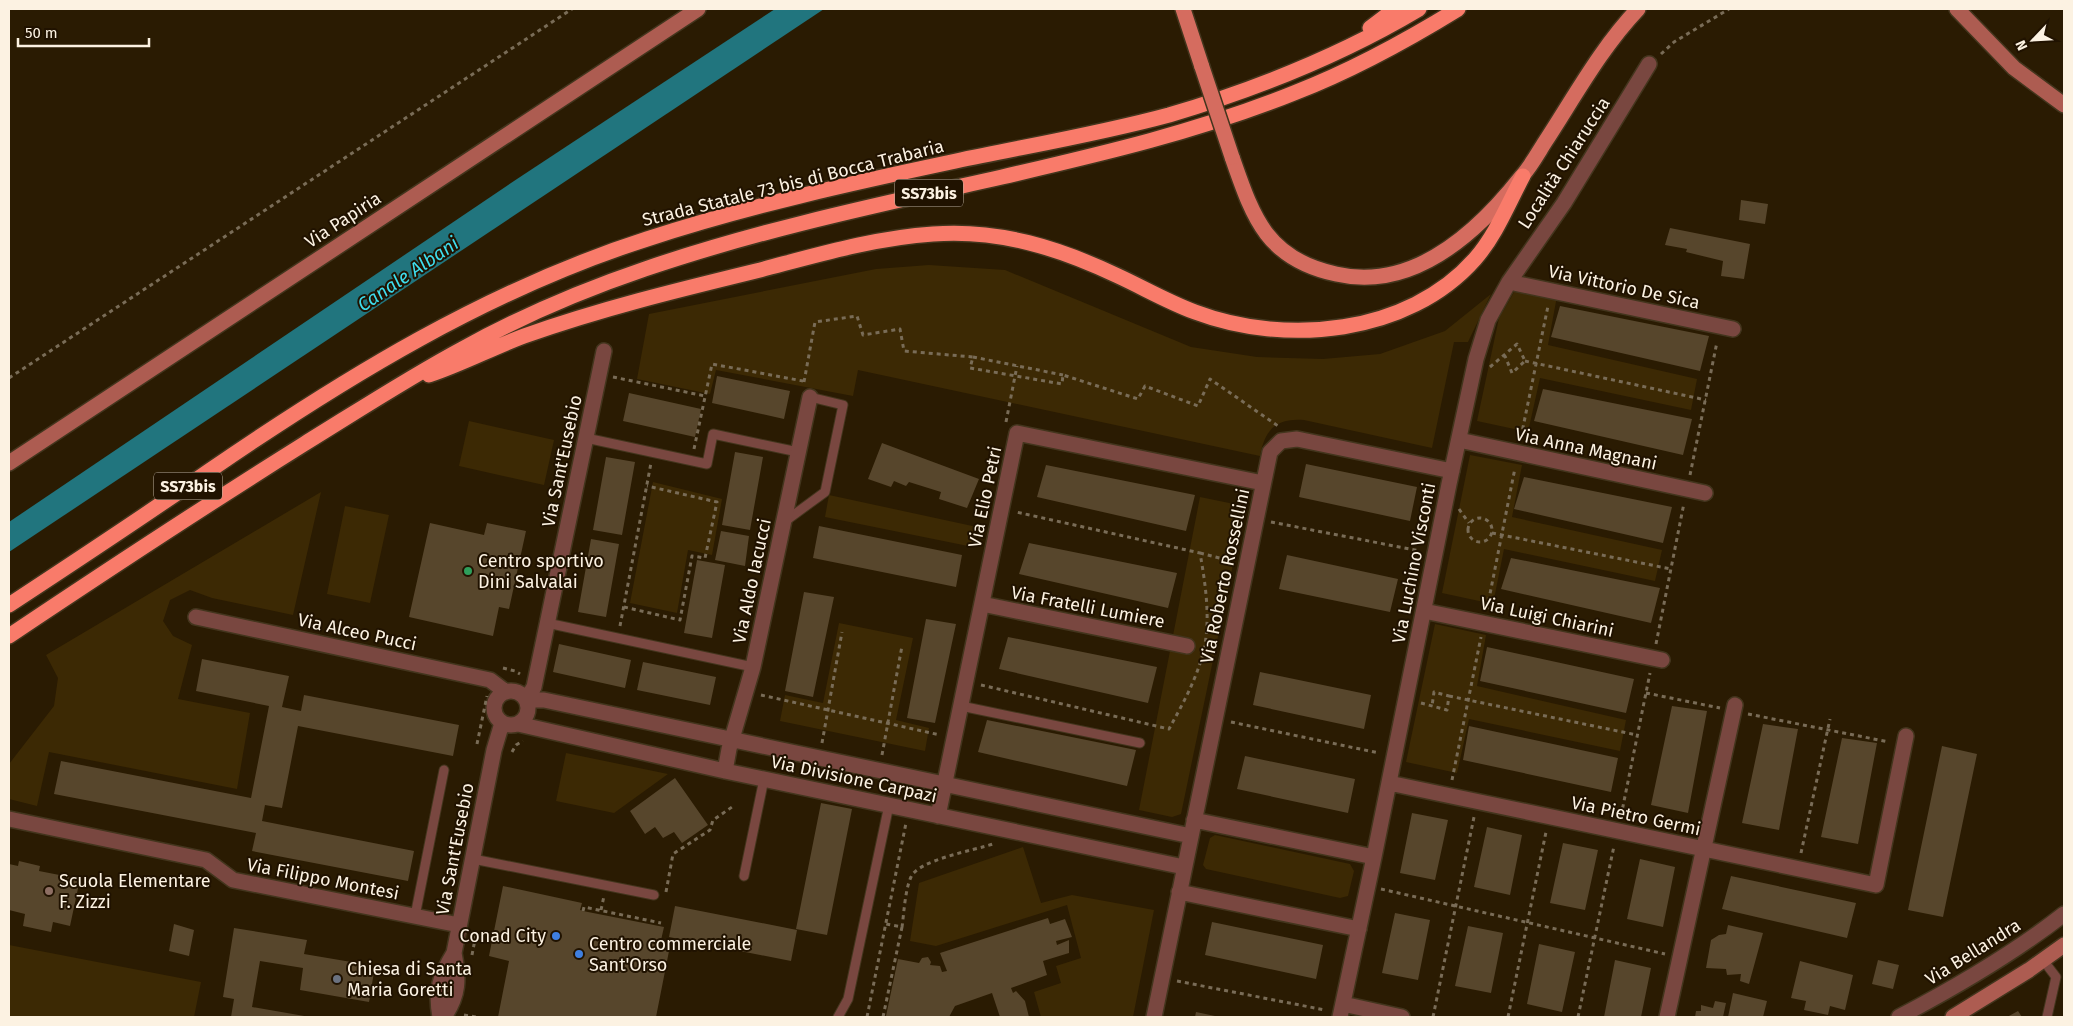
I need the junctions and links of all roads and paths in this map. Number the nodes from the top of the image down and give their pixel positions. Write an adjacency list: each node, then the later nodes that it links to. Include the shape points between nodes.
1 (572, 9): 24 (path)
2 (698, 9): 38 (main road, Via Papiria)
3 (1183, 9): 13 (main road, bridge, via 1252,212 1273,241 1296,259 1316,269 1355,278 1394,274 1420,265 1468,234)
4 (1395, 9): 10 (highway)
5 (1419, 9): 10 (highway, Strada Statale 73 bis di Bocca Trabaria / SS73bis)
6 (1458, 9): 27 (highway, SS73bis, via 1328,79 1200,127 1120,149 791,226 609,282 480,340)
7 (1638, 9): 13 (main road, via 1607,45)
8 (1729, 9): 11 (path, via 1674,42)
9 (1959, 10): 12 (main road, via 2010,64)
10 (1336, 54): 53 (highway, Strada Statale 73 bis di Bocca Trabaria / SS73bis, via 1268,83 1169,114 735,213 646,239 546,276 476,309 327,392)
11 (1650, 64): 14 (street, Località Chiaruccia, via 1564,202)
12 (2064, 105)
13 (1523, 176): 27 (highway, via 1485,246 1456,277 1396,313 1353,325 1286,330 1222,321 1035,243 990,235 933,234 837,251 632,302 520,338)
14 (1509, 282): 15 (street, Via Vittorio De Sica); 26 (street, Via Luchino Visconti, via 1488,320)
15 (1551, 291): 16 (street, Via Vittorio De Sica); 21 (path)
16 (1727, 328): 30 (path)
17 (604, 351): 22 (street, Via Sant'Eusebio)
18 (1504, 356): 20 (path, via 1517,344); 20 (path, via 1512,373); 26 (path)
19 (973, 357): 23 (path); 23 (path, via 970,368 1062,384); 25 (path, via 904,351 900,329 862,335 857,316 815,322)
20 (1525, 361): 21 (path)
21 (1536, 364): 30 (path); 36 (path)
22 (600, 375): 28 (path); 31 (street, Via Sant'Eusebio)
23 (1063, 375): 32 (path, via 1138,399 1145,386 1198,406 1210,379)
24 (9, 378)
25 (803, 381): 28 (path, via 712,364); 29 (path)
26 (1472, 381): 33 (street, Via Luchino Visconti)
27 (402, 384): 60 (highway, SS73bis, via 196,512)
28 (705, 396): 37 (path)
29 (810, 398): 35 (street, Via Aldo Iacucci); 45 (lane, via 844,405 838,434 825,492)
30 (1706, 400): 42 (path)
31 (586, 438): 34 (lane); 57 (street, Via Sant'Eusebio)
32 (1297, 439): 39 (street); 40 (street, Via Roberto Rossellini, via 1281,441 1270,452)
33 (1459, 440): 36 (street, Via Anna Magnani); 39 (street, Via Luchino Visconti)
34 (653, 452): 37 (lane); 41 (path)
35 (798, 452): 37 (lane, via 713,434 707,464); 45 (street, Via Aldo Iacucci)
36 (1518, 453): 42 (street, Via Anna Magnani); 47 (path)
37 (691, 461)
38 (9, 463)
39 (1452, 471): 49 (street, Via Luchino Visconti)
40 (1263, 483): 44 (street, Via Roberto Rossellini); 52 (street, Via Elio Petri, via 1018,433)
41 (647, 486): 54 (path); 54 (path, via 717,502 706,558 692,556 680,620)
42 (1687, 490): 43 (street, Via Anna Magnani); 51 (path)
43 (1704, 493)
44 (1256, 519): 49 (path); 50 (street, Via Roberto Rossellini)
45 (783, 523): 67 (street, Via Aldo Iacucci)
46 (1492, 533): 46 (path, via 1491,525 1483,518 1471,520 1467,527 1471,539 1479,542 1487,540); 47 (path)
47 (1501, 536): 51 (path); 58 (path)
48 (1200, 553): 50 (path)
49 (1435, 554): 55 (street, Via Luchino Visconti)
50 (1247, 564): 64 (street, Via Roberto Rossellini)
51 (1671, 569): 65 (path)
52 (982, 604): 63 (street, Via Fratelli Lumiere); 75 (street, Via Elio Petri)
53 (9, 605)
54 (624, 607): 61 (path)
55 (1424, 611): 58 (street, Via Luigi Chiarini); 73 (street, Via Luchino Visconti)
56 (196, 617): 68 (street, Via Alceo Pucci, via 490,680)
57 (547, 622): 61 (lane); 66 (street, Via Sant'Eusebio)
58 (1484, 624): 65 (street, Via Luigi Chiarini); 74 (path)
59 (842, 632): 78 (path)
60 (9, 636)
61 (618, 638): 67 (lane)
62 (902, 646): 82 (path)
63 (1187, 646): 64 (path)
64 (1228, 655): 80 (street, Via Roberto Rossellini)
65 (1658, 659): 70 (path)
66 (538, 666): 68 (street); 72 (street, Via Sant'Eusebio, via 534,687)
67 (753, 667): 69 (street, Via Aldo Iacucci)
68 (508, 692): 72 (street, via 518,693); 81 (street, via 497,698 494,709)
69 (745, 692): 78 (path); 87 (street, Via Aldo Iacucci)
70 (1646, 693): 77 (path); 86 (path)
71 (1449, 696): 74 (path); 76 (path, via 1447,710); 76 (path, via 1434,692)
72 (526, 700): 83 (street, Via Sant'Eusebio, via 528,712); 87 (street, Via Divisione Carpazi, via 544,700)
73 (1406, 700): 76 (path); 90 (street, Via Luchino Visconti)
74 (1468, 700): 86 (path); 98 (path)
75 (961, 706): 89 (lane); 97 (street, Via Elio Petri)
76 (1432, 706)
77 (1734, 708): 84 (path); 110 (street)
78 (828, 710): 82 (path); 91 (path)
79 (1830, 718): 84 (path)
80 (1215, 719): 90 (path); 106 (street, Via Roberto Rossellini)
81 (502, 723): 83 (street); 112 (street, Via Sant'Eusebio)
82 (888, 723): 85 (path); 93 (path)
83 (518, 724): 94 (street, Via Divisione Carpazi)
84 (1828, 729): 88 (path); 114 (path)
85 (941, 735)
86 (1637, 735): 107 (path)
87 (732, 740): 91 (street, Via Divisione Carpazi); 94 (street, Via Aldo Iacucci)
88 (1906, 741): 114 (street, Via Pietro Germi, via 1876,885)
89 (1140, 743)
90 (1394, 756): 96 (street, Via Luchino Visconti)
91 (819, 758): 93 (street, Via Divisione Carpazi)
92 (444, 770): 123 (lane)
93 (879, 770): 97 (street, Via Divisione Carpazi)
94 (725, 771): 95 (street, Via Divisione Carpazi)
95 (764, 779): 100 (street, Via Divisione Carpazi); 115 (lane)
96 (1389, 783): 98 (street, Via Pietro Germi); 111 (street, Via Luchino Visconti)
97 (945, 784): 103 (street, Via Elio Petri); 108 (street, Via Divisione Carpazi)
98 (1448, 795): 99 (street, Via Pietro Germi)
99 (1478, 802): 104 (street, Via Pietro Germi); 120 (path)
100 (889, 805): 103 (street, Via Divisione Carpazi); 143 (lane, via 848,999)
101 (732, 807): 119 (path, via 713,820 710,830 673,854)
102 (908, 815): 126 (path)
103 (938, 816): 113 (street, Via Divisione Carpazi)
104 (1550, 817): 107 (street, Via Pietro Germi); 124 (path)
105 (9, 819): 123 (street, Via Filippo Montesi, via 206,860 233,880)
106 (1194, 820): 108 (street, Via Roberto Rossellini); 111 (street)
107 (1618, 831): 110 (street, Via Pietro Germi); 130 (path)
108 (1191, 836): 113 (street, Via Roberto Rossellini)
109 (997, 843): 128 (path, via 915,870 910,878)
110 (1703, 849): 114 (street, Via Pietro Germi); 133 (street)
111 (1374, 857): 129 (street, Via Luchino Visconti)
112 (473, 859): 118 (lane); 127 (street, Via Sant'Eusebio)
113 (1184, 867): 117 (street, Via Roberto Rossellini)
114 (1798, 869)
115 (744, 876)
116 (1378, 888): 120 (path)
117 (1179, 892): 129 (street); 136 (street, Via Roberto Rossellini)
118 (654, 895)
119 (665, 900)
120 (1456, 906): 124 (path); 148 (path)
121 (583, 910): 125 (path, via 584,907)
122 (2064, 914): 135 (street, Via Bellandra)
123 (415, 916): 127 (street, Via Filippo Montesi)
124 (1528, 922): 130 (path); 149 (path)
125 (661, 923)
126 (886, 924): 128 (path); 144 (path)
127 (460, 925): 132 (street, Via Sant'Eusebio)
128 (902, 927): 145 (path)
129 (1359, 929): 138 (street, Via Luchino Visconti)
130 (1595, 938): 133 (path); 150 (path)
131 (2064, 945): 134 (main road)
132 (454, 953): 140 (street, Via Sant'Eusebio, via 442,972 436,1000); 141 (street, Via Sant'Eusebio, via 459,976 453,1003)
133 (1680, 958): 151 (street)
134 (2043, 960): 137 (main road); 154 (lane, via 2056,977)
135 (1982, 970): 137 (street); 152 (street, Via Bellandra)
136 (1162, 978): 138 (path); 146 (street, Via Roberto Rossellini)
137 (1995, 992): 153 (main road)
138 (1341, 1012): 147 (street)
139 (460, 1014): 142 (path)
140 (440, 1017)
141 (444, 1017)
142 (476, 1017)
143 (838, 1017)
144 (867, 1017)
145 (883, 1017)
146 (1154, 1017)
147 (1402, 1017)
148 (1433, 1017)
149 (1508, 1017)
150 (1578, 1017)
151 (1667, 1017)
152 (1899, 1017)
153 (1953, 1017)
154 (2047, 1017)

